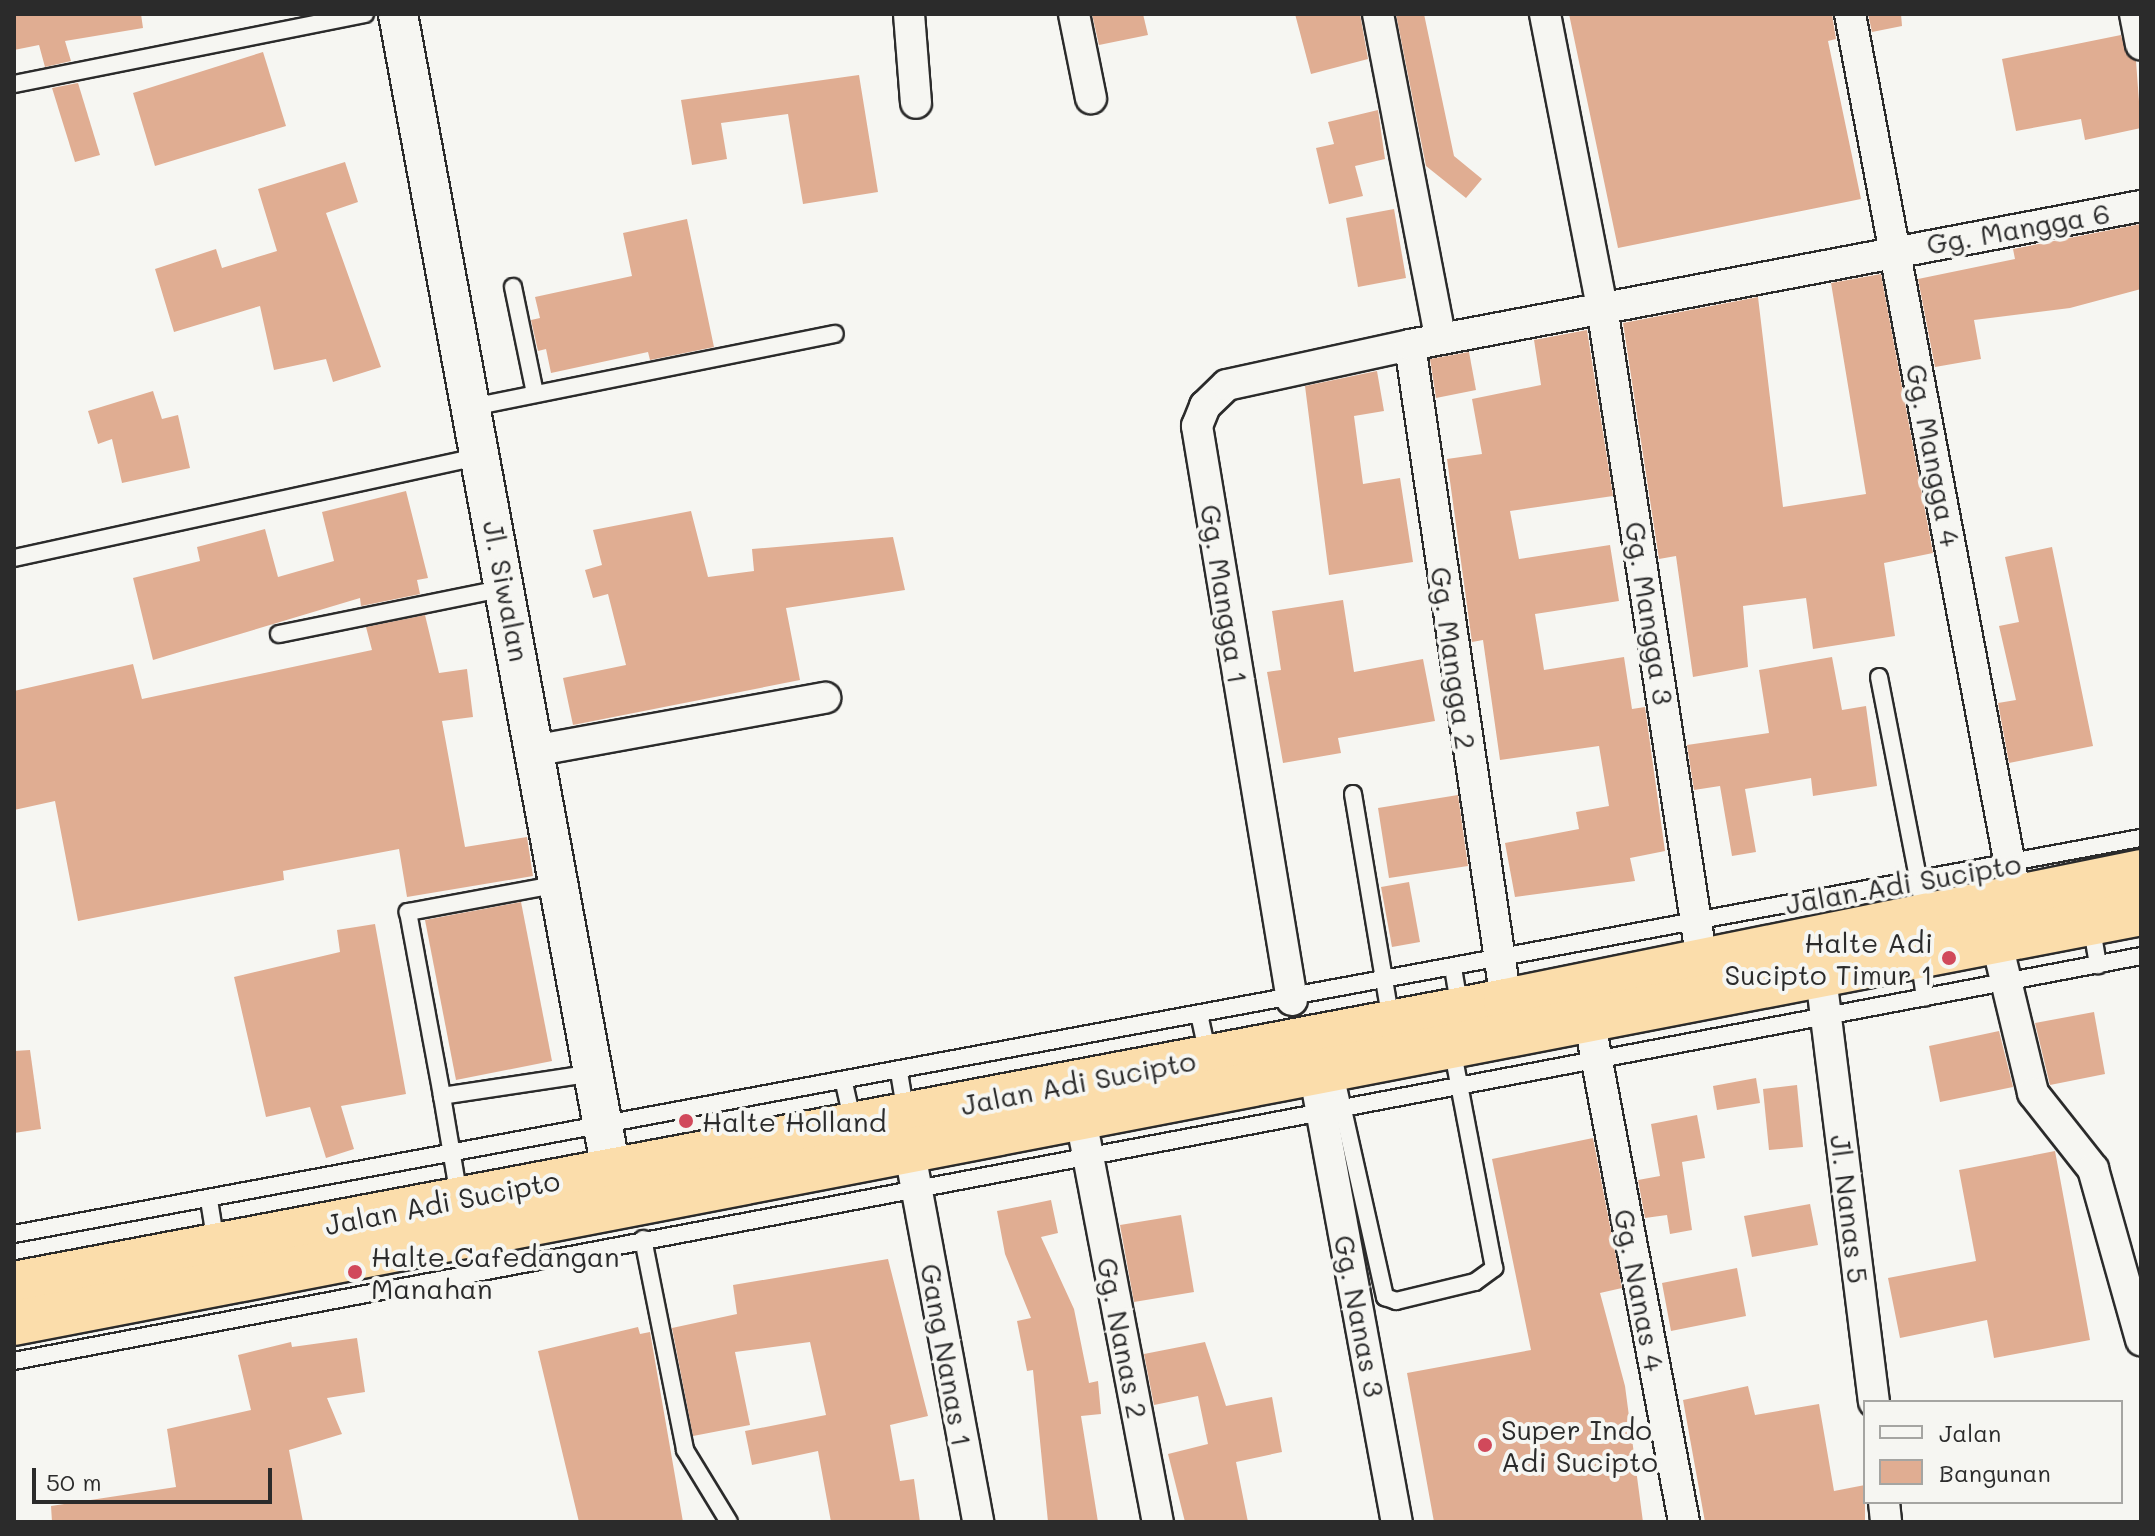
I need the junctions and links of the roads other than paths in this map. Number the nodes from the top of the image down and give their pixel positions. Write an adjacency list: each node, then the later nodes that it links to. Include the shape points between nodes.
1 (365, 14): 10 (lane)
2 (398, 14): 21 (street, Jl. Siwalan)
3 (909, 14): 12 (street)
4 (1074, 14): 11 (street)
5 (1378, 14): 18 (street)
6 (1545, 14): 16 (street, Gg. Mangga 3)
7 (1850, 14): 14 (street, Gg. Mangga 4)
8 (2135, 14): 9 (street)
9 (2141, 44)
10 (14, 84)
11 (1091, 98)
12 (916, 103)
13 (2141, 206): 14 (street, Gg. Mangga 6)
14 (1896, 250): 16 (street, Gg. Mangga 6); 35 (street, Gg. Mangga 4)
15 (513, 287): 20 (lane)
16 (1602, 307): 18 (street, Gg. Mangga 6); 37 (street, Gg. Mangga 3)
17 (835, 334): 20 (lane)
18 (1440, 335): 19 (street)
19 (1410, 345): 39 (street, Gg. Mangga 2); 47 (street, Gg. Mangga 1, via 1227,385 1205,406 1197,426)
20 (535, 393): 21 (lane)
21 (472, 407): 22 (street, Jl. Siwalan)
22 (482, 455): 23 (lane); 24 (street, Jl. Siwalan)
23 (14, 558)
24 (507, 588): 25 (lane); 28 (street, Jl. Siwalan)
25 (279, 634)
26 (1879, 677): 36 (lane)
27 (825, 698): 28 (street)
28 (538, 750): 32 (street, Jl. Siwalan)
29 (1353, 794): 42 (lane)
30 (2141, 838): 33 (lane, Jalan Adi Sucipto)
31 (2141, 872): 33 (highway, Jalan Adi Sucipto)
32 (561, 884): 50 (street, Jl. Siwalan); 51 (lane, via 408,912)
33 (2085, 906): 34 (highway, Jalan Adi Sucipto); 35 (highway, Jalan Adi Sucipto); 35 (lane, Jalan Adi Sucipto); 38 (lane, Jalan Adi Sucipto)
34 (2141, 913)
35 (2002, 916): 36 (highway, Jalan Adi Sucipto); 36 (lane, Jalan Adi Sucipto); 41 (lane, Jalan Adi Sucipto); 65 (street, Gg. Mangga 4, via 2033,1093 2084,1152 2111,1213)
36 (1920, 917): 37 (highway, Jalan Adi Sucipto); 40 (highway, Jalan Adi Sucipto); 41 (lane)
37 (1700, 940): 39 (lane, Jalan Adi Sucipto); 43 (highway, Jalan Adi Sucipto)
38 (2141, 956)
39 (1499, 959): 43 (street, Gg. Mangga 2); 45 (lane, Jalan Adi Sucipto)
40 (1823, 997): 41 (lane, Jalan Adi Sucipto); 46 (highway, Jalan Adi Sucipto); 67 (street, Jl. Nanas 5)
41 (1925, 998)
42 (1387, 1001): 45 (highway, Jalan Adi Sucipto); 47 (highway, Jalan Adi Sucipto)
43 (1506, 1001): 45 (highway, Jalan Adi Sucipto)
44 (1199, 1014): 47 (lane, Jalan Adi Sucipto); 48 (lane); 49 (lane, Jalan Adi Sucipto)
45 (1456, 1027): 46 (highway, Jalan Adi Sucipto); 47 (highway, Jalan Adi Sucipto); 47 (lane, via 1494,1268 1475,1282 1396,1301 1385,1297)
46 (1592, 1038): 72 (street, Gg. Nanas 4)
47 (1311, 1055): 48 (highway, Jalan Adi Sucipto); 54 (highway, Jalan Adi Sucipto); 71 (street, Gg. Nanas 3)
48 (1209, 1057): 55 (highway, Jalan Adi Sucipto)
49 (899, 1072): 52 (lane, Jalan Adi Sucipto); 55 (lane)
50 (594, 1073): 51 (lane); 53 (street, Jl. Siwalan)
51 (442, 1096): 56 (lane)
52 (848, 1103): 53 (lane, Jalan Adi Sucipto); 55 (highway, Jalan Adi Sucipto); 57 (highway, Jalan Adi Sucipto)
53 (604, 1126): 56 (lane, Jalan Adi Sucipto); 57 (street, Jl. Siwalan)
54 (1084, 1134): 55 (highway, Jalan Adi Sucipto); 70 (street, Gg. Nanas 2)
55 (911, 1150): 61 (lane, Jalan Adi Sucipto); 64 (highway, Jalan Adi Sucipto); 69 (street, Gang Nanas 1)
56 (451, 1155): 58 (lane); 59 (lane, Jalan Adi Sucipto)
57 (611, 1170): 58 (highway, Jalan Adi Sucipto)
58 (459, 1199): 62 (highway, Jalan Adi Sucipto)
59 (209, 1200): 60 (lane, Jalan Adi Sucipto); 62 (lane)
60 (14, 1234)
61 (643, 1239): 66 (lane, Jalan Adi Sucipto); 68 (lane, via 685,1450)
62 (216, 1244): 63 (highway, Jalan Adi Sucipto)
63 (14, 1284)
64 (14, 1323)
65 (2141, 1340)
66 (14, 1361)
67 (1874, 1400)
68 (729, 1522)
69 (978, 1522)
70 (1158, 1522)
71 (1397, 1522)
72 (1684, 1522)

